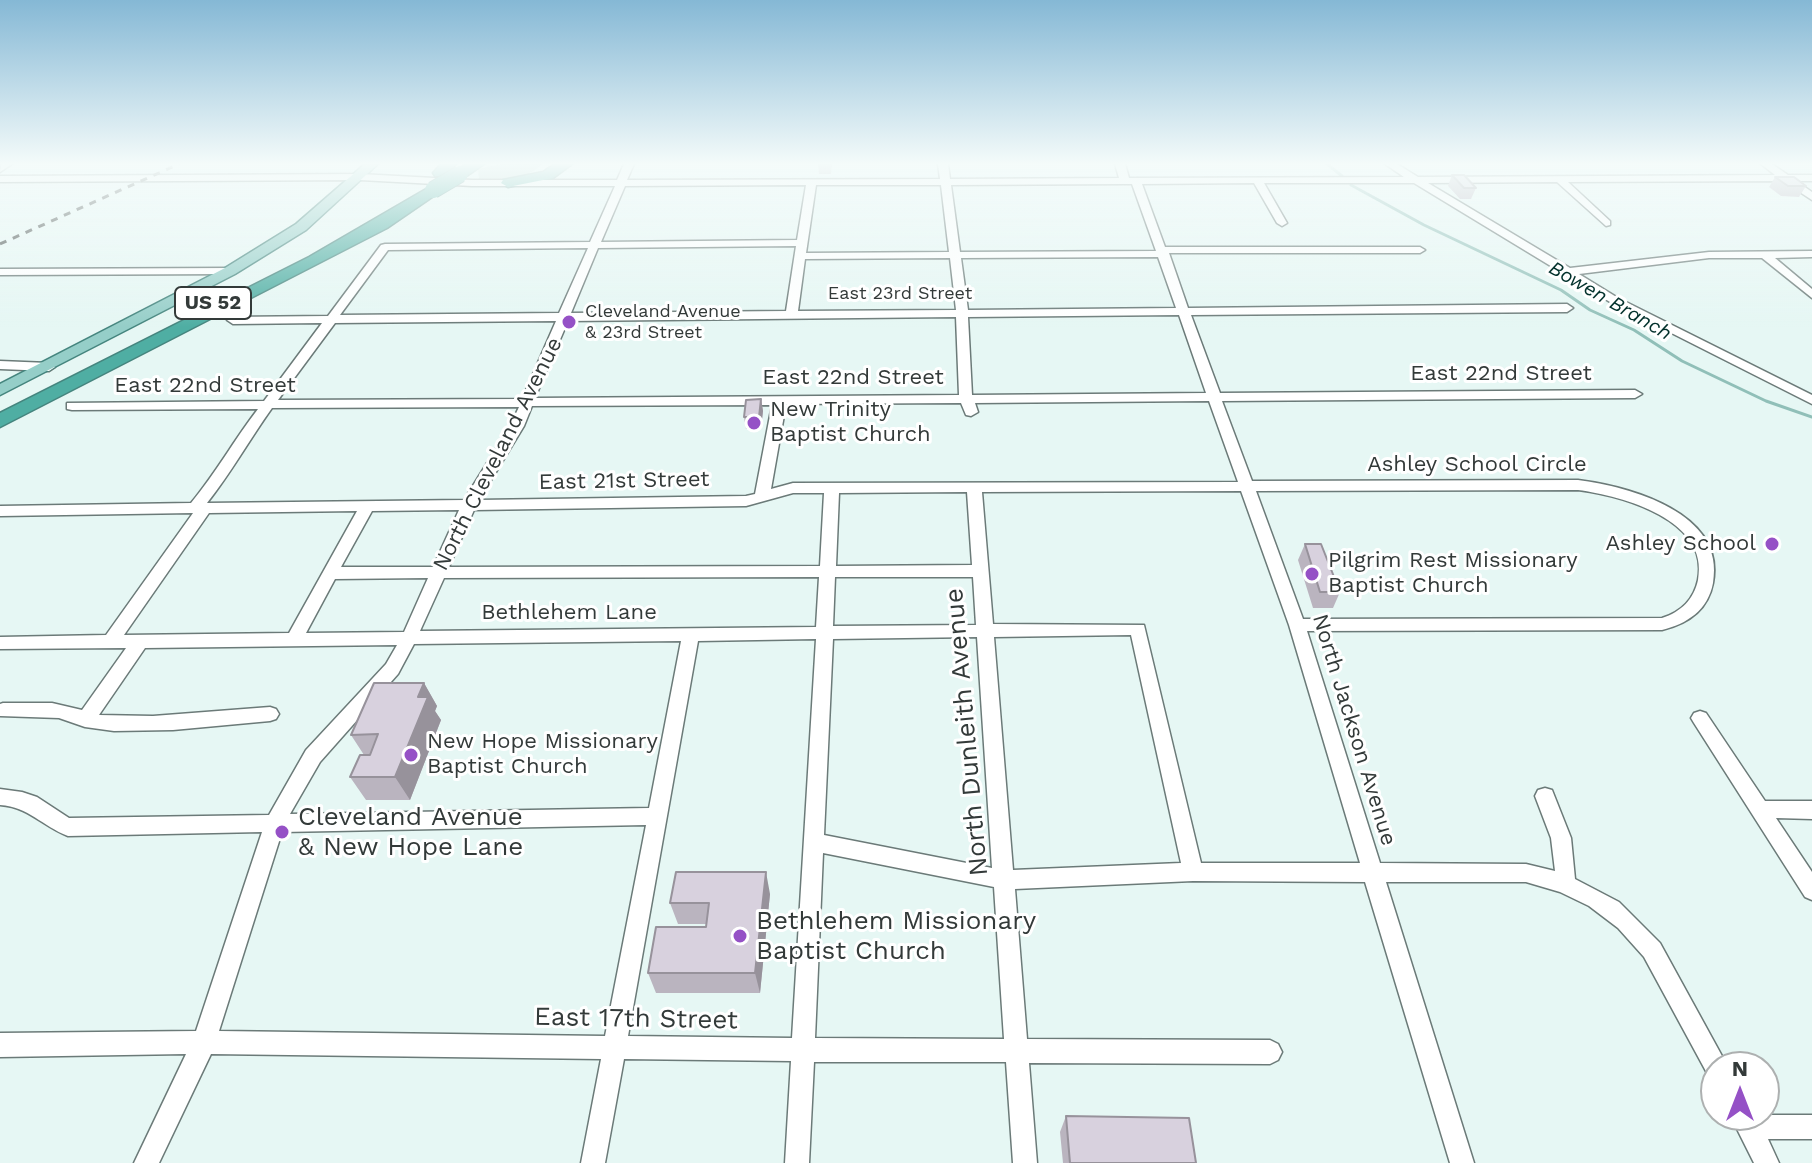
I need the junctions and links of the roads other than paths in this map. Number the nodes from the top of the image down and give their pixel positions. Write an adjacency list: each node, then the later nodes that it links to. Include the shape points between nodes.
1 (311, 218): 20 (main road)
2 (377, 218): 42 (highway, US 52)
3 (390, 218): 36 (highway, US 52)
4 (606, 218): 13 (street, North Cleveland Avenue)
5 (806, 218): 14 (street)
6 (950, 218): 19 (street)
7 (1148, 218): 16 (street, North Jackson Avenue)
8 (1279, 218): 11 (street)
9 (1478, 218): 22 (street)
10 (1601, 218): 12 (street)
11 (1282, 223)
12 (1606, 223)
13 (594, 245): 14 (street); 28 (street, North Cleveland Avenue); 29 (street, via 385,247)
14 (801, 250): 19 (street); 27 (street)
15 (1420, 250): 16 (street)
16 (1163, 252): 19 (street); 25 (street, North Jackson Avenue)
17 (1764, 254): 18 (street); 22 (street, via 1697,256); 23 (street)
18 (1812, 254)
19 (955, 255): 26 (street)
20 (230, 271): 21 (street); 32 (main road)
21 (0, 272)
22 (1569, 272): 39 (street)
23 (1812, 295)
24 (1567, 308): 25 (street, East 23rd Street)
25 (1183, 311): 26 (street, East 23rd Street); 35 (street, North Jackson Avenue)
26 (962, 312): 27 (street, East 23rd Street); 37 (street)
27 (792, 313): 28 (street, East 23rd Street)
28 (565, 317): 29 (street, East 23rd Street); 40 (street, North Cleveland Avenue)
29 (333, 319): 30 (street, East 23rd Street); 41 (street)
30 (233, 320)
31 (0, 365): 32 (street)
32 (49, 367): 33 (main road)
33 (0, 390)
34 (1635, 394): 35 (street, East 22nd Street)
35 (1214, 395): 37 (street, East 22nd Street); 45 (street, North Jackson Avenue)
36 (68, 397): 41 (street, East 22nd Street); 44 (highway)
37 (966, 397): 38 (street, East 22nd Street); 43 (street)
38 (780, 399): 40 (street, East 22nd Street); 48 (street)
39 (1812, 400)
40 (528, 402): 41 (street, East 22nd Street); 50 (street, North Cleveland Avenue)
41 (269, 406): 51 (street)
42 (0, 410)
43 (971, 412)
44 (0, 423)
45 (1247, 487): 47 (street, East 21st Street); 57 (street, North Jackson Avenue); 57 (street, Ashley School Circle, via 1606,488 1668,513 1697,540 1706,563 1706,584 1698,601 1681,617 1662,624)
46 (832, 488): 47 (street, East 21st Street); 48 (street, East 21st Street, via 793,488); 53 (street)
47 (974, 489): 55 (street, North Dunleith Avenue)
48 (762, 497): 50 (street, East 21st Street)
49 (367, 506): 50 (street, East 21st Street); 51 (street, East 21st Street); 56 (street)
50 (468, 506): 54 (street, North Cleveland Avenue)
51 (199, 508): 52 (street, East 21st Street); 64 (street)
52 (0, 511)
53 (830, 570): 54 (street); 55 (street); 59 (street)
54 (439, 571): 56 (street); 61 (street, North Cleveland Avenue)
55 (980, 571): 58 (street, North Dunleith Avenue)
56 (330, 573): 63 (street)
57 (1297, 625): 78 (street, North Jackson Avenue)
58 (985, 632): 59 (street, Bethlehem Lane); 77 (street, Bethlehem Lane, via 1138,629); 79 (street, North Dunleith Avenue)
59 (827, 633): 60 (street, Bethlehem Lane); 76 (street)
60 (691, 634): 61 (street, Bethlehem Lane); 74 (street)
61 (410, 636): 63 (street, Bethlehem Lane); 75 (street, North Cleveland Avenue, via 392,669 313,756)
62 (141, 640): 63 (street, Bethlehem Lane); 64 (street, Bethlehem Lane); 69 (street)
63 (294, 640)
64 (110, 642): 65 (street, Bethlehem Lane)
65 (0, 643)
66 (3, 710): 69 (street, via 61,711)
67 (270, 714): 69 (street, via 195,723)
68 (1700, 718): 72 (street)
69 (85, 720)
70 (1545, 796): 80 (street, via 1561,829)
71 (0, 797): 75 (street, via 33,802 49,819 68,827)
72 (1758, 809): 73 (street); 81 (street)
73 (1812, 810)
74 (657, 816): 75 (street); 84 (street)
75 (275, 823): 82 (street, North Cleveland Avenue)
76 (815, 842): 79 (street); 85 (street)
77 (1193, 872): 78 (street); 79 (street)
78 (1373, 875): 80 (street, via 1526,873); 96 (street, North Jackson Avenue)
79 (1005, 880): 86 (street, North Dunleith Avenue)
80 (1565, 882): 87 (street, via 1606,905 1641,935)
81 (1812, 890)
82 (204, 1042): 83 (street, East 17th Street); 84 (street, East 17th Street); 92 (street, North Cleveland Avenue)
83 (0, 1045)
84 (615, 1046): 85 (street, East 17th Street); 93 (street)
85 (803, 1050): 86 (street, East 17th Street); 94 (street)
86 (1018, 1051): 88 (street, East 17th Street); 95 (street, North Dunleith Avenue)
87 (1707, 1051)
88 (1270, 1052)
89 (1780, 1124): 90 (street)
90 (1812, 1127)
91 (1750, 1131): 97 (street)
92 (146, 1163)
93 (593, 1163)
94 (797, 1163)
95 (1025, 1163)
96 (1462, 1163)
97 (1767, 1163)

